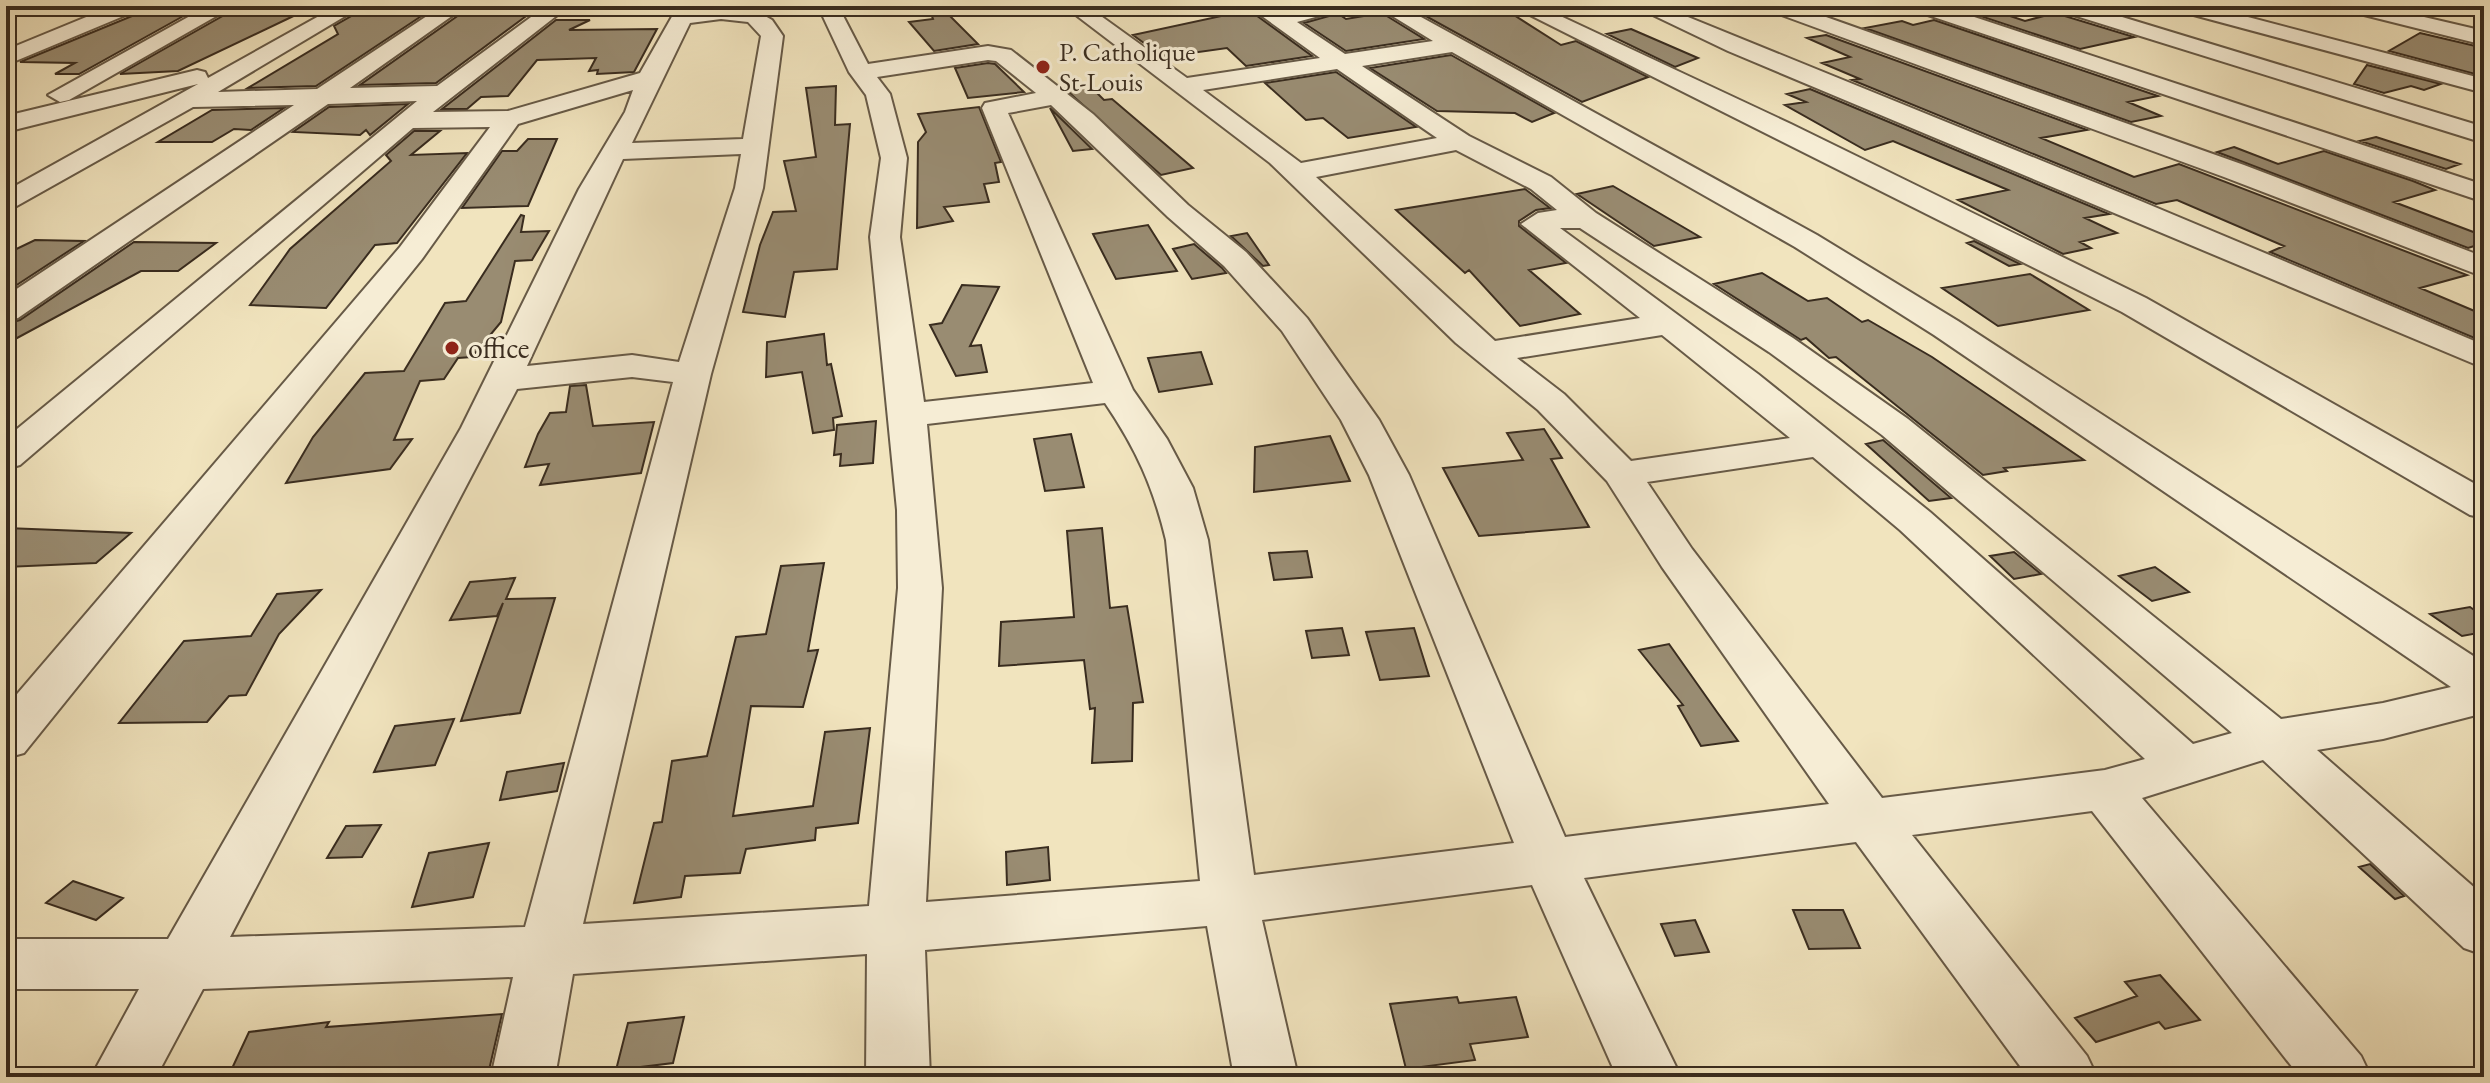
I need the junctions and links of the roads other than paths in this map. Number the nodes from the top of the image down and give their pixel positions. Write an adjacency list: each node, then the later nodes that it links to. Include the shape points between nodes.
1 (131, 6): 24 (street)
2 (224, 6): 36 (street)
3 (352, 6): 23 (street)
4 (456, 6): 31 (street)
5 (559, 6): 30 (street)
6 (828, 6): 26 (street)
7 (1074, 6): 28 (street)
8 (1334, 6): 19 (street)
9 (1386, 6): 22 (street)
10 (1522, 6): 57 (street, via 2134,305)
11 (1644, 6): 49 (street)
12 (1775, 6): 45 (street, via 2234,171)
13 (1920, 6): 42 (street)
14 (2064, 6): 37 (street)
15 (2182, 6): 29 (street)
16 (2351, 6): 21 (street)
17 (2438, 6): 20 (street)
18 (686, 11): 27 (street); 39 (street, via 756,15 772,36)
19 (1269, 13): 25 (street)
20 (2484, 16)
21 (2484, 38)
22 (1453, 45): 25 (street); 58 (street, via 1728,196 1933,320)
23 (268, 57): 33 (street); 36 (street)
24 (6, 58)
25 (1340, 62): 28 (street); 38 (street)
26 (861, 72): 32 (street, via 999,53); 53 (street, via 878,94 894,158 885,237)
27 (649, 78): 34 (street); 40 (street, via 637,112)
28 (1180, 86): 41 (street)
29 (2484, 86)
30 (441, 93): 31 (street); 35 (street)
31 (328, 95): 33 (street); 46 (street)
32 (1053, 97): 52 (street, via 994,108); 65 (street, via 1084,119 1235,259 1295,325 1360,420 1389,475)
33 (187, 101): 43 (street)
34 (509, 119): 35 (street); 61 (street, via 411,253)
35 (407, 120): 55 (street)
36 (6, 124)
37 (2484, 135)
38 (1460, 142): 41 (street); 44 (street, via 1541,183)
39 (753, 146): 40 (street); 50 (street, via 749,188)
40 (612, 152): 51 (street)
41 (1296, 172): 48 (street)
42 (2484, 194)
43 (6, 203)
44 (1586, 219): 47 (street, via 1536,224); 60 (street, via 1781,345 1895,427)
45 (2484, 268)
46 (6, 311)
47 (1669, 324): 48 (street); 54 (street)
48 (1489, 352): 56 (street, via 1551,402)
49 (2484, 358)
50 (693, 374): 51 (street, via 632,366); 69 (street)
51 (506, 379): 71 (street)
52 (1115, 391): 53 (street); 66 (street, via 1173,488 1187,540)
53 (906, 415): 67 (street, via 920,588)
54 (1817, 445): 56 (street); 62 (street, via 1915,521)
55 (6, 457)
56 (1622, 474): 64 (street)
57 (2484, 506)
58 (2484, 686)
59 (2484, 696): 60 (street, via 2383,721)
60 (2272, 739): 62 (street); 68 (street)
61 (6, 740)
62 (2186, 767): 63 (street)
63 (2105, 790): 64 (street); 78 (street)
64 (1869, 821): 65 (street); 77 (street)
65 (1549, 862): 66 (street); 76 (street)
66 (1230, 901): 67 (street); 75 (street)
67 (896, 928): 69 (street); 74 (street)
68 (2484, 931)
69 (548, 951): 71 (street); 73 (street)
70 (6, 964): 71 (street)
71 (188, 964): 72 (street)
72 (123, 1077)
73 (523, 1077)
74 (898, 1077)
75 (1266, 1077)
76 (1649, 1077)
77 (2065, 1077)
78 (2339, 1077)

